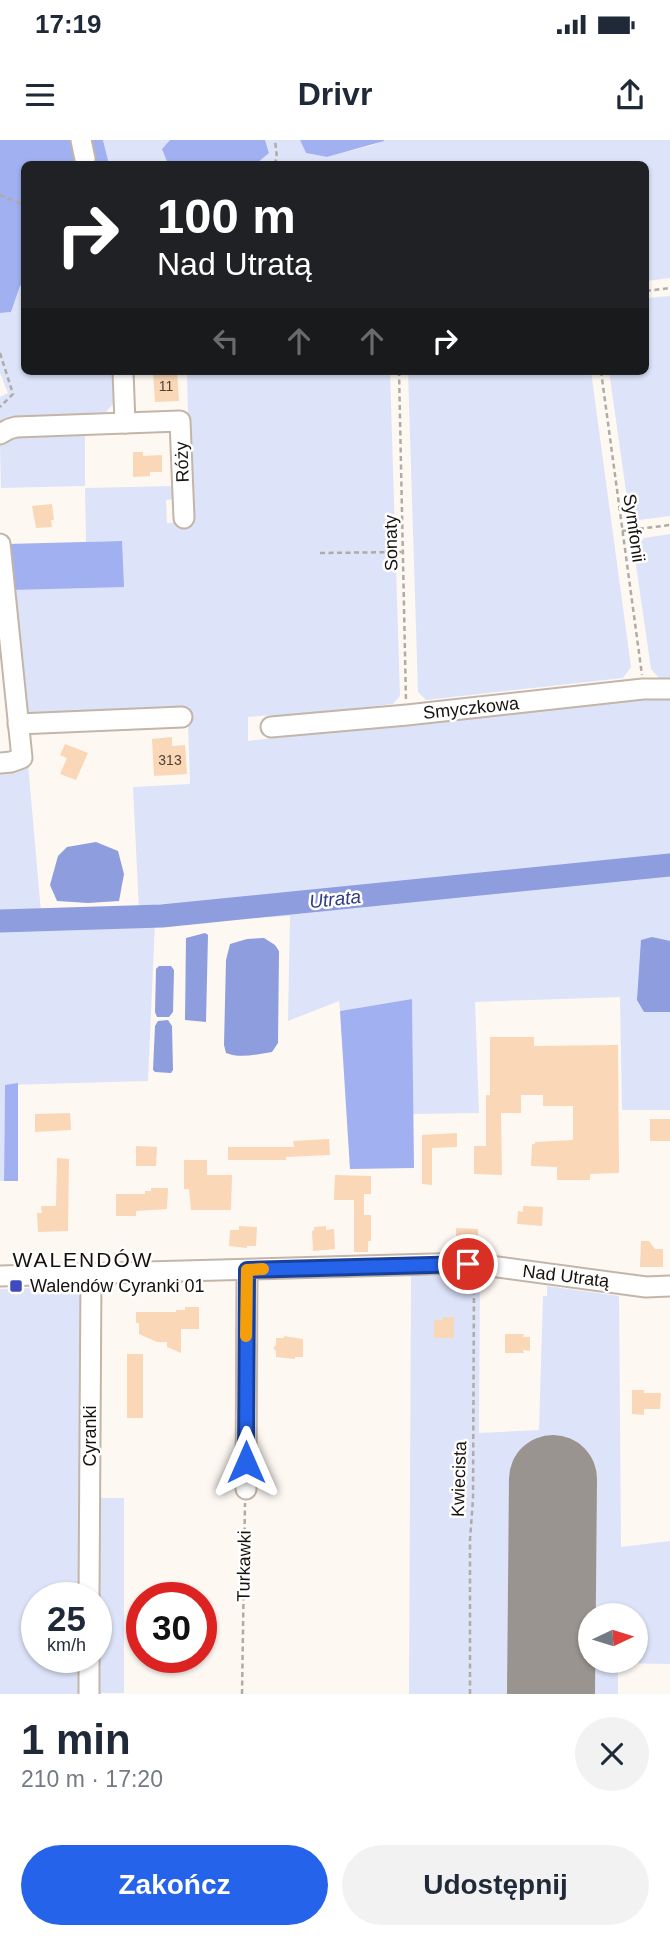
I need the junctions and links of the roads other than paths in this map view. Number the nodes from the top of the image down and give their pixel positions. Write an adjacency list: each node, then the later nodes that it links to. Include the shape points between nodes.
1 (81, 140): 2 (street)
2 (85, 159)
3 (123, 375): 4 (street)
4 (125, 423): 5 (street, Róży, via 16,427); 6 (street, Róży, via 180,421)
5 (0, 434)
6 (184, 518)
7 (0, 544): 8 (street)
8 (5, 651): 11 (street)
9 (670, 689): 12 (street, Smyczkowa)
10 (182, 717): 11 (street)
11 (18, 724): 13 (street, via 22,758)
12 (271, 727)
13 (0, 763)
14 (247, 1270): 15 (street, Nad Utratą); 17 (street, Nad Utratą, via 474,1264 646,1287); 18 (street)
15 (91, 1274): 16 (street, Nad Utratą); 19 (street, Cyranki)
16 (0, 1276)
17 (670, 1286)
18 (246, 1489)
19 (89, 1582)
20 (89, 1673): 21 (street)
21 (89, 1694)

